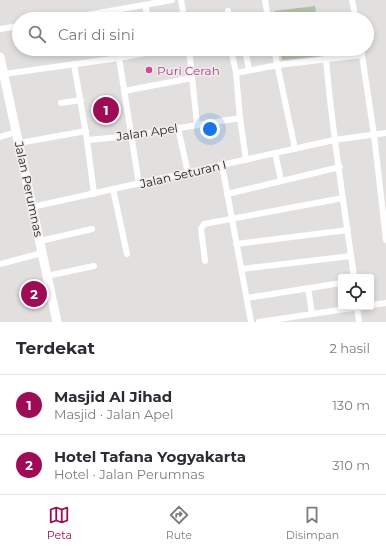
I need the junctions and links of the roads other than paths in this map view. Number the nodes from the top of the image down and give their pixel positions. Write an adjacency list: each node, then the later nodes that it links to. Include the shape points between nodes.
1 (172, 0): 5 (street)
2 (181, 0): 8 (street)
3 (265, 0): 9 (street)
4 (352, 0): 10 (street)
5 (145, 5): 6 (street); 7 (street)
6 (104, 12)
7 (146, 12)
8 (183, 12)
9 (267, 12)
10 (355, 12)
11 (12, 27): 12 (street)
12 (0, 29)
13 (127, 56): 21 (street)
14 (190, 56): 28 (street)
15 (232, 56): 26 (street)
16 (246, 56): 25 (street)
17 (276, 56): 24 (street)
18 (341, 56): 22 (street)
19 (363, 56): 38 (street)
20 (0, 57): 27 (main road, Jalan Perumnas)
21 (118, 58): 23 (street); 29 (street)
22 (326, 59): 24 (street); 42 (street)
23 (74, 64): 27 (street); 30 (street)
24 (278, 65): 25 (street); 44 (street)
25 (249, 70): 26 (street)
26 (236, 73): 32 (street)
27 (4, 74): 36 (main road, Jalan Perumnas)
28 (192, 78): 29 (street); 33 (street)
29 (124, 91): 39 (street)
30 (81, 100): 31 (street); 35 (street)
31 (61, 103)
32 (240, 118): 33 (street, Jalan Apel); 46 (street)
33 (197, 124): 34 (street, Jalan Apel)
34 (178, 128): 39 (street, Jalan Apel); 49 (street)
35 (86, 131): 41 (street); 43 (street)
36 (16, 132): 40 (street); 43 (main road, Jalan Perumnas)
37 (386, 133): 38 (street, Jalan Seturan I)
38 (374, 135): 42 (street, Jalan Seturan I); 60 (street)
39 (131, 136): 41 (street, Jalan Apel); 51 (street)
40 (0, 137)
41 (87, 140): 53 (street)
42 (335, 140): 44 (street, Jalan Seturan I); 48 (street)
43 (19, 143): 56 (main road, Jalan Perumnas)
44 (295, 149): 45 (street, Jalan Seturan I)
45 (275, 153): 46 (street, Jalan Seturan I); 50 (street)
46 (246, 160): 47 (street, Jalan Seturan I)
47 (222, 165): 49 (street, Jalan Seturan I); 54 (street)
48 (340, 167): 50 (street); 55 (street)
49 (188, 173): 51 (street, Jalan Seturan I)
50 (281, 180): 54 (street)
51 (139, 184): 52 (street, Jalan Seturan I)
52 (113, 189): 53 (street, Jalan Seturan I); 64 (street)
53 (94, 194): 56 (street, Jalan Seturan I)
54 (227, 194): 57 (street)
55 (344, 198): 57 (street); 59 (street)
56 (32, 207): 61 (main road, Jalan Perumnas)
57 (232, 218): 62 (street); 66 (street, via 201,226)
58 (92, 229): 61 (street)
59 (348, 230): 62 (street); 65 (street)
60 (386, 240)
61 (40, 241): 63 (main road, Jalan Perumnas)
62 (236, 244): 69 (street)
63 (42, 253): 67 (street); 71 (main road, Jalan Perumnas)
64 (127, 254)
65 (351, 256): 69 (street); 70 (street)
66 (205, 261)
67 (0, 264)
68 (94, 266): 71 (street)
69 (241, 269): 74 (street)
70 (354, 274)
71 (47, 276): 80 (main road, Jalan Perumnas)
72 (338, 283): 73 (street)
73 (308, 288): 74 (street); 79 (street)
74 (246, 298): 81 (street)
75 (386, 302): 76 (street)
76 (374, 305)
77 (338, 310): 79 (street)
78 (358, 310): 83 (street)
79 (312, 313): 82 (street)
80 (57, 322)
81 (251, 322)
82 (259, 322)
83 (359, 322)

